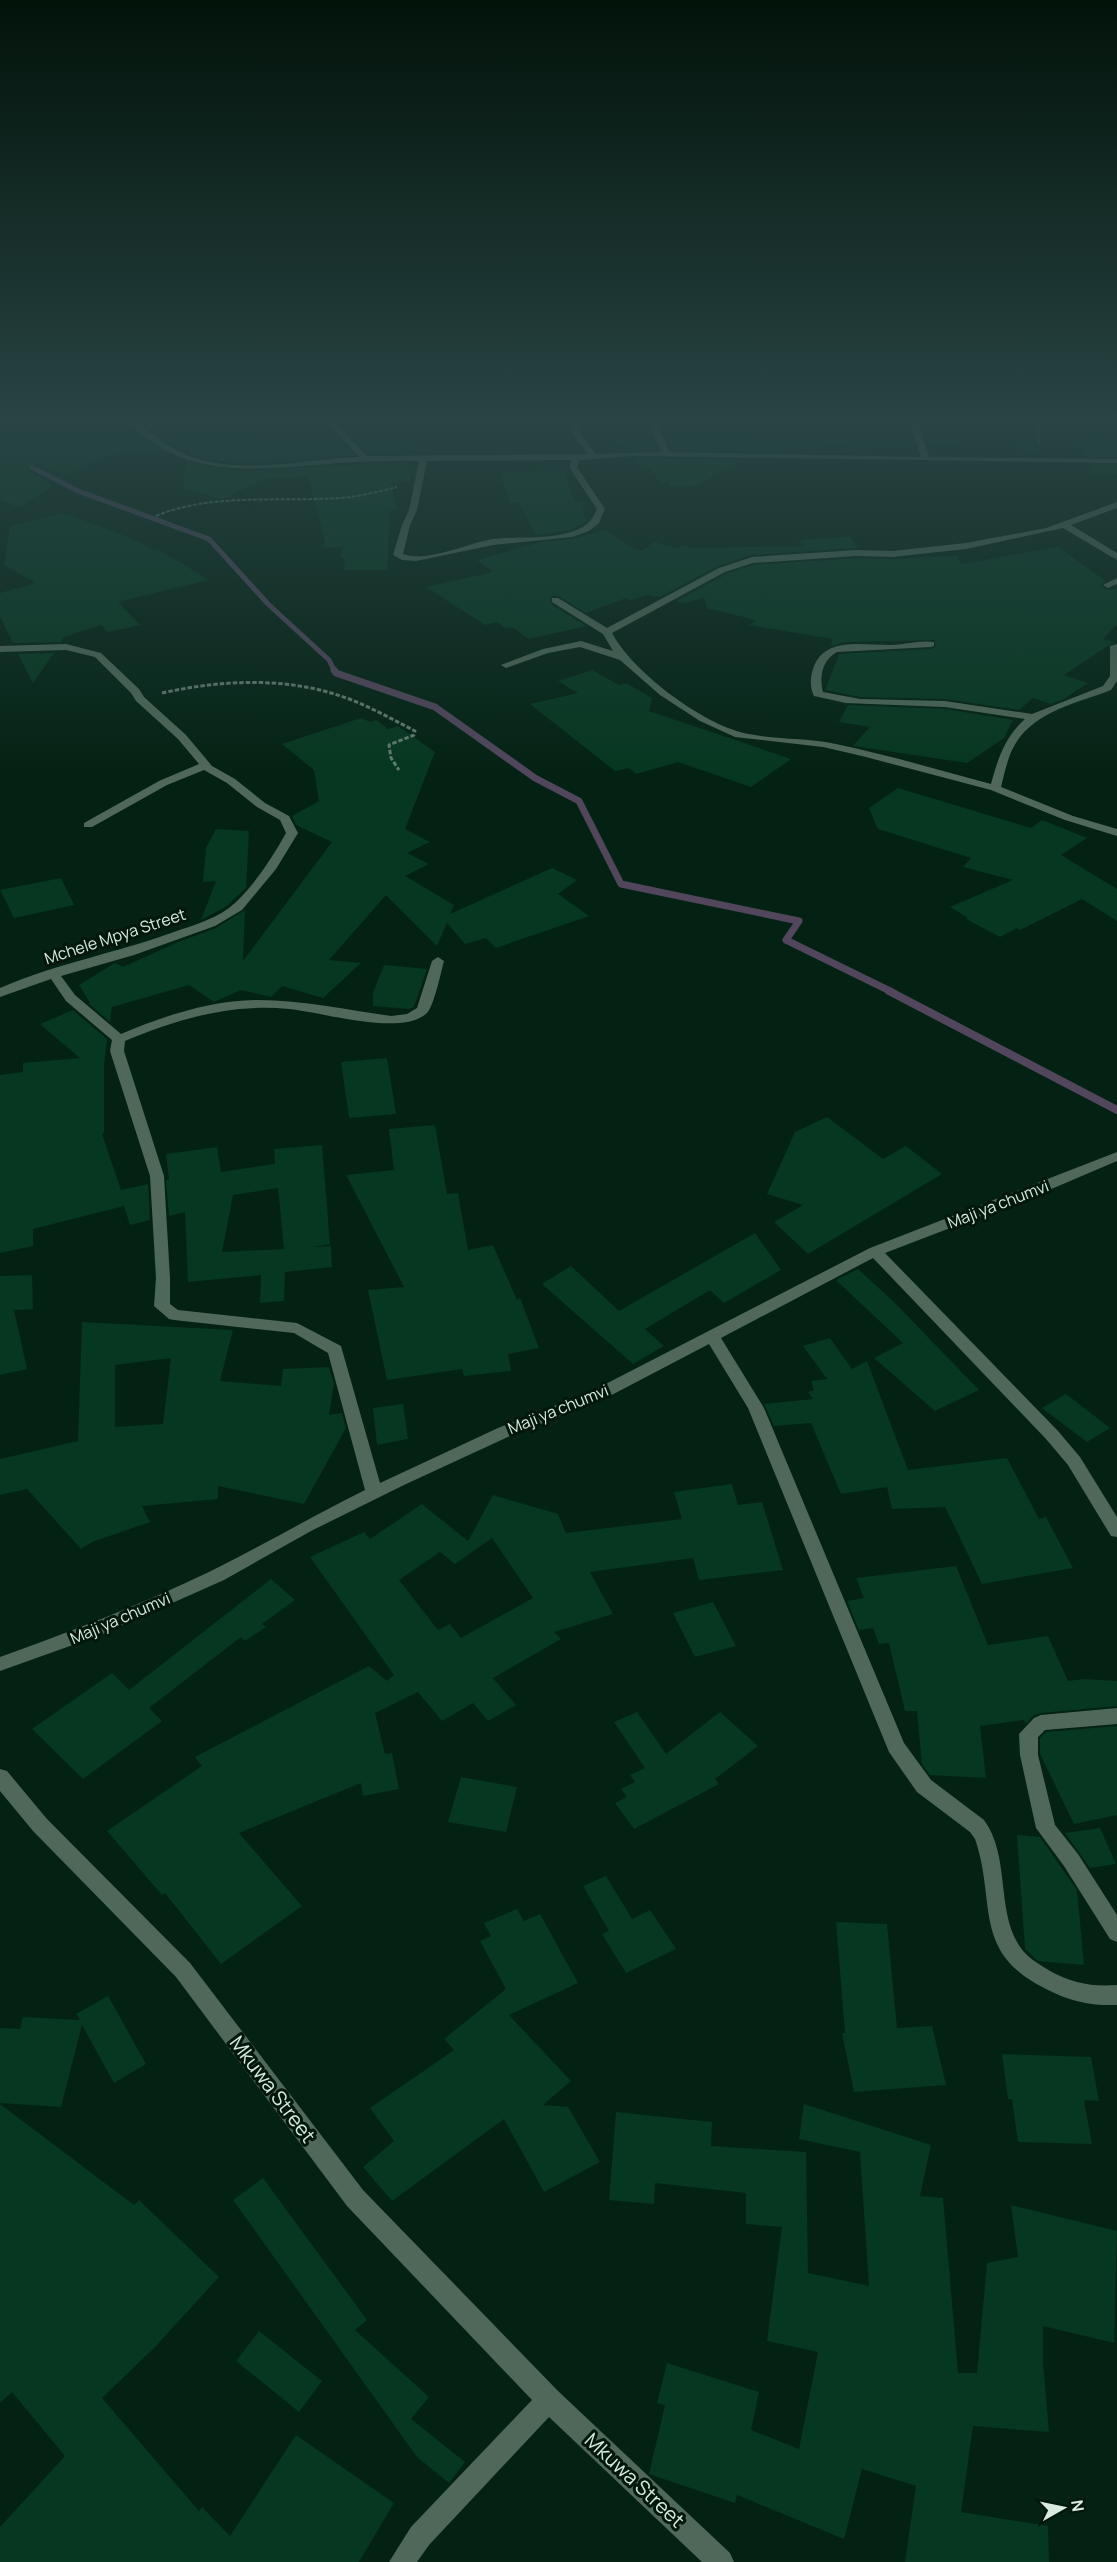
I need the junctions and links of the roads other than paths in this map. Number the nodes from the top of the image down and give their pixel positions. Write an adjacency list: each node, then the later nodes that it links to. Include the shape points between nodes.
1 (402, 538): 2 (street, via 398,555 406,559 493,542)
2 (549, 538)
3 (1003, 538): 7 (street, via 892,554 845,553 752,560 722,570)
4 (1088, 538): 5 (street)
5 (1117, 556)
6 (555, 600): 7 (street)
7 (607, 632): 11 (street)
8 (931, 644): 13 (street, via 834,650 826,654 814,684 818,694 847,699 936,703)
9 (1114, 646): 13 (street, via 1115,676 1107,688)
10 (0, 649): 14 (street, via 66,647 99,654)
11 (621, 657): 12 (street, via 581,644); 15 (street, via 681,706 739,735 842,748)
12 (506, 665)
13 (1033, 717): 15 (street, via 1018,731 1006,751)
14 (205, 765): 16 (street, via 163,783); 19 (street, Mchele Mpya Street, via 285,818 292,833 272,867 238,907 211,922 129,952)
15 (995, 788): 17 (street)
16 (88, 825)
17 (1117, 833)
18 (438, 961): 21 (street, via 423,1010 410,1017 391,1020 314,1007 256,1004 188,1014)
19 (53, 973): 20 (street, Mchele Mpya Street); 21 (street, via 70,998)
20 (0, 993)
21 (119, 1038): 25 (street, via 117,1051 122,1074 157,1176 162,1306 174,1315 297,1328 335,1350)
22 (1117, 1156): 23 (street, Maji ya chumvi)
23 (875, 1251): 24 (street, Maji ya chumvi); 26 (street, via 1052,1435 1074,1461)
24 (712, 1336): 25 (street, Maji ya chumvi, via 598,1395 504,1432); 31 (street, via 756,1407 896,1747 924,1786 972,1822 988,1844 996,1907 1016,1958 1065,1989 1101,1997)
25 (374, 1493): 27 (street, Maji ya chumvi, via 218,1575 92,1631)
26 (1117, 1531)
27 (0, 1664)
28 (1117, 1716): 30 (street, via 1041,1723 1028,1734 1046,1828)
29 (0, 1777): 32 (street, Mkuwa Street, via 40,1825 183,1970 355,2198)
30 (1117, 1933)
31 (1117, 1995)
32 (549, 2400): 33 (street, via 420,2536); 34 (street, Mkuwa Street)
33 (402, 2562)
34 (720, 2562)

